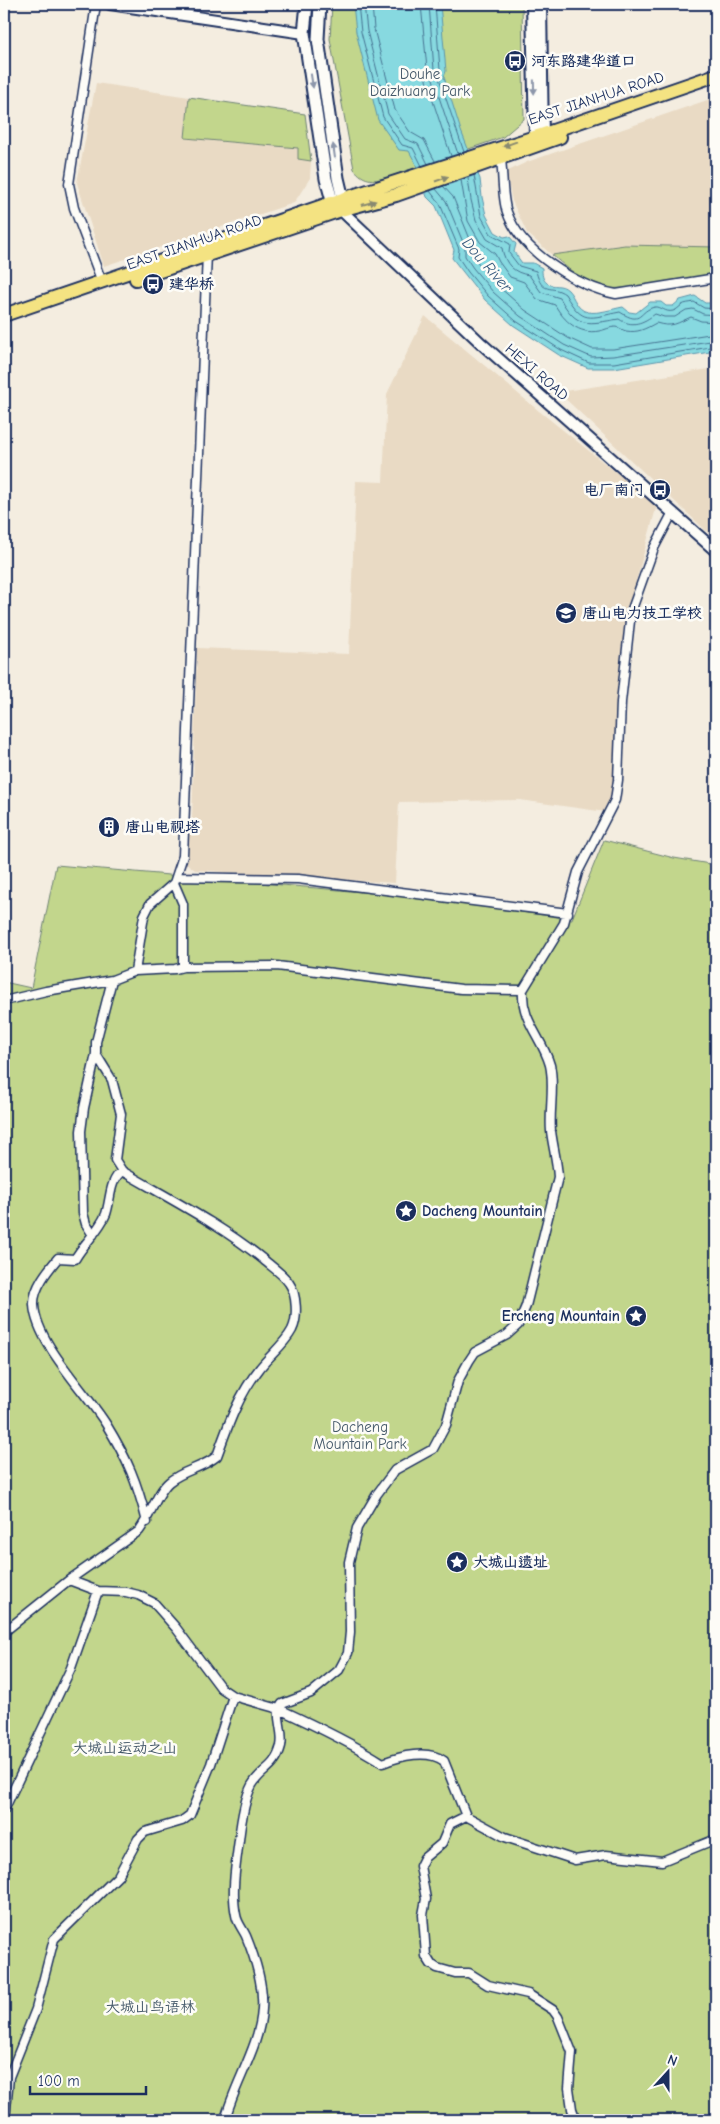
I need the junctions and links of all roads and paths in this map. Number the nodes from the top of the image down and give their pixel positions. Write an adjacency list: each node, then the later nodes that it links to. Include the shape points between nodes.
1 (96, 4): 15 (street, via 69,184 74,208)
2 (110, 4): 7 (street)
3 (306, 4): 7 (main road)
4 (320, 4): 12 (main road, one-way to 4, via 318,39)
5 (532, 4): 10 (street, one-way to 10)
6 (541, 4): 10 (street)
7 (304, 33): 12 (main road, one-way to 12, via 326,179)
8 (716, 75): 10 (main road, EAST JIANHUA ROAD)
9 (716, 83): 10 (main road, EAST JIANHUA ROAD)
10 (541, 138): 11 (main road, EAST JIANHUA ROAD)
11 (493, 158): 12 (main road, EAST JIANHUA ROAD); 14 (street, via 506,211 516,230 564,273 584,284 616,294)
12 (339, 204): 13 (main road, EAST JIANHUA ROAD); 18 (street, HEXI ROAD, via 482,344)
13 (208, 250): 15 (main road, EAST JIANHUA ROAD); 17 (main road, EAST JIANHUA ROAD); 20 (street, via 183,856)
14 (716, 278)
15 (102, 282): 16 (main road, EAST JIANHUA ROAD)
16 (4, 315)
17 (4, 324)
18 (673, 512): 19 (street, HEXI ROAD); 21 (street, via 654,548 631,612 615,800 578,872)
19 (716, 552)
20 (175, 880): 21 (street, via 298,879); 22 (street, via 183,904); 23 (street, via 150,904 144,916)
21 (568, 913): 25 (street)
22 (183, 967): 23 (street); 25 (street, via 277,966 461,989)
23 (135, 971): 24 (street)
24 (112, 980): 26 (street); 27 (street, via 96,1042)
25 (523, 990): 35 (street, via 525,1015 550,1066 551,1131 558,1177 526,1306 518,1325 507,1335 475,1352 469,1361 458,1381 446,1426 434,1449 395,1470 357,1528 349,1562 348,1653 339,1670 311,1693 282,1704)
26 (4, 1001)
27 (96, 1054): 28 (street, via 112,1080 121,1114 115,1160); 29 (street, via 81,1131 83,1212)
28 (122, 1171): 29 (street, via 116,1176 106,1213); 30 (street, via 247,1246 280,1272 295,1295 292,1330 242,1394 217,1456 171,1480)
29 (93, 1235): 30 (street, via 75,1259 58,1258 46,1273 34,1305 42,1334 105,1423 130,1465)
30 (147, 1522): 31 (street)
31 (69, 1580): 32 (street); 33 (street)
32 (98, 1591): 34 (street, via 126,1592 154,1603 221,1688); 36 (street, via 71,1668)
33 (4, 1632)
34 (233, 1696): 35 (street); 39 (street, via 214,1757 190,1816 145,1832 118,1876 54,1939 36,2009 9,2077)
35 (279, 1709): 37 (street, via 330,1733 383,1764 402,1756 438,1756 444,1760); 40 (street, via 281,1745 273,1765 252,1785 239,1840 234,1902 236,1918 257,1968 262,2009 248,2060 231,2097)
36 (4, 1810)
37 (466, 1816): 38 (street, via 505,1837 576,1860 606,1855 662,1861); 41 (street, via 450,1824 442,1843 424,1858 420,1866 426,1899 423,1915 426,1956 436,1968 469,1973 488,1985 528,1994 553,2010 572,2052 569,2088)
38 (716, 1839)
39 (4, 2120)
40 (225, 2120)
41 (576, 2120)

